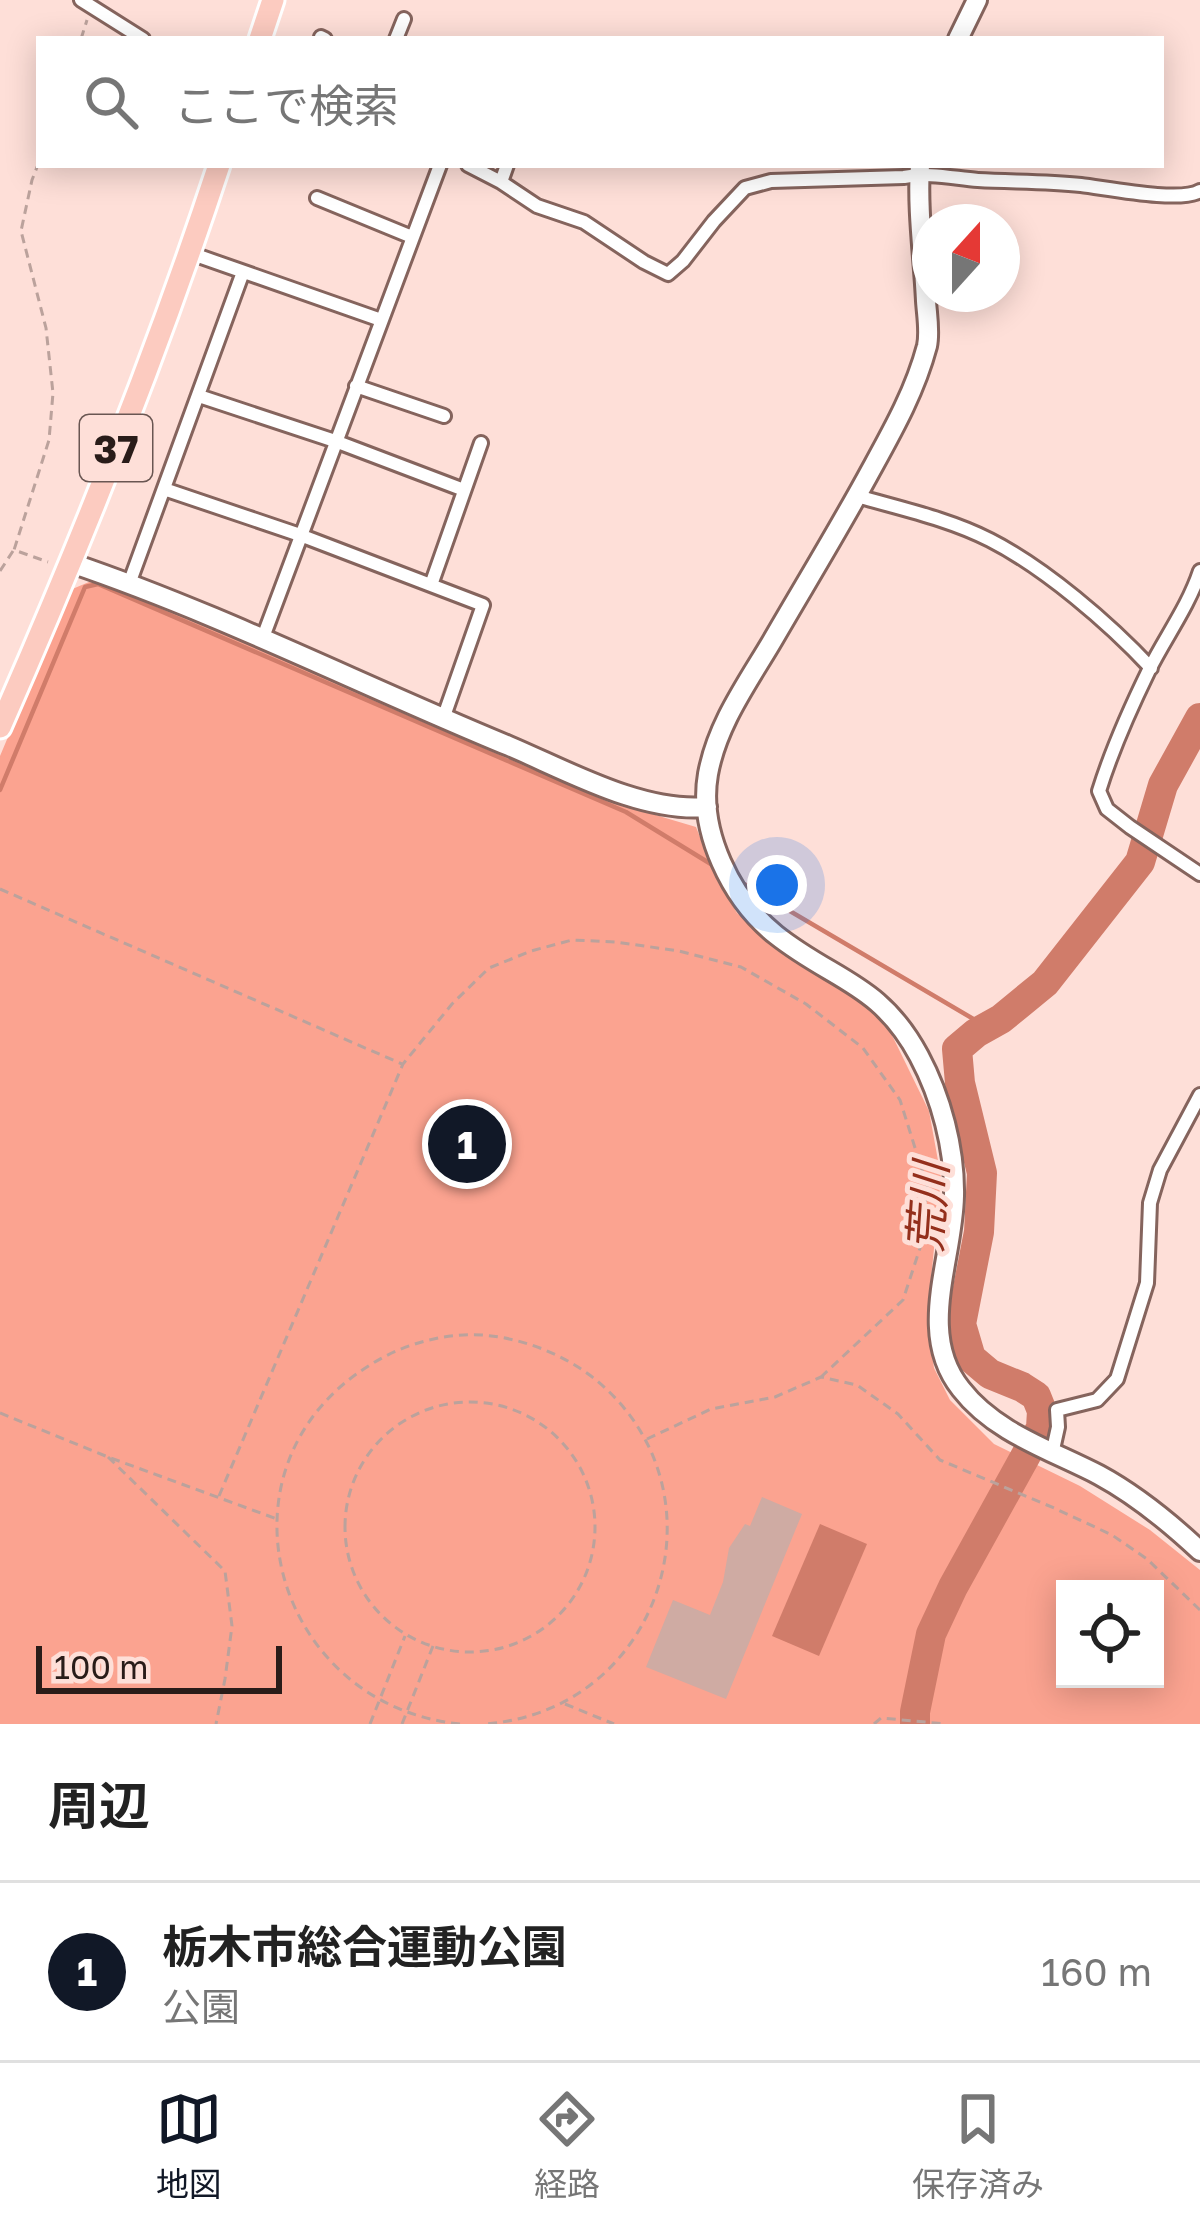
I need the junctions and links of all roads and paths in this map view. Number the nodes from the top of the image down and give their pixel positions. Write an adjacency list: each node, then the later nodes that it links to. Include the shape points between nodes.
1 (273, 0): 7 (main road)
2 (976, 0): 9 (street)
3 (89, 2): 5 (path); 6 (street)
4 (404, 19): 8 (street)
5 (82, 36)
6 (139, 36)
7 (261, 36)
8 (397, 36)
9 (959, 36)
10 (37, 168): 32 (path, via 21,231 46,328 52,393 49,440)
11 (218, 168): 20 (main road, 37)
12 (439, 168): 19 (street)
13 (474, 168): 16 (street)
14 (506, 168): 16 (street)
15 (920, 169): 16 (street, via 904,177 745,188 668,274); 17 (street, via 1155,194); 30 (street, via 928,340 908,404)
16 (501, 182)
17 (1200, 191)
18 (317, 198): 19 (street)
19 (412, 237): 22 (street)
20 (190, 253): 21 (street); 33 (main road, 37)
21 (243, 272): 22 (street); 24 (street)
22 (381, 320): 23 (street)
23 (356, 386): 25 (street); 26 (street)
24 (199, 396): 26 (street); 28 (street)
25 (444, 416)
26 (335, 442): 29 (street); 31 (street)
27 (481, 443): 29 (street)
28 (164, 489): 31 (street); 36 (street)
29 (464, 490): 37 (street)
30 (857, 496): 39 (street, via 992,541 1042,573); 42 (street, via 725,721)
31 (300, 535): 37 (street); 38 (street)
32 (14, 550): 33 (path, via 56,566); 34 (path)
33 (71, 563): 36 (street); 41 (main road, 37)
34 (0, 571)
35 (1200, 571): 39 (street)
36 (129, 584): 38 (street)
37 (430, 585): 40 (street, via 483,605)
38 (262, 640): 40 (street)
39 (1150, 668): 43 (street, via 1099,791 1107,809)
40 (443, 719): 42 (street, via 631,796)
41 (0, 727)
42 (707, 807): 50 (street, via 728,875 754,912 879,1001 908,1035 950,1145 954,1196 938,1333 946,1366 988,1417)
43 (1200, 874)
44 (0, 890): 45 (path)
45 (403, 1064): 47 (path, via 489,968 572,940 680,951 741,967 806,1004 863,1048 900,1100 927,1186 921,1245 903,1300); 52 (path)
46 (1200, 1095): 50 (street, via 1150,1204 1147,1283 1117,1379 1097,1400 1057,1410)
47 (821, 1377): 49 (path, via 711,1409); 55 (path, via 870,1394 940,1460 1112,1535)
48 (0, 1413): 51 (path)
49 (646, 1440): 53 (path, via 604,1387 548,1350 448,1336 383,1357 329,1397 292,1454); 59 (path, via 667,1514 659,1589 622,1655)
50 (1052, 1454): 54 (street, via 1142,1502)
51 (109, 1457): 52 (path); 61 (path, via 225,1571 232,1626)
52 (219, 1496): 53 (path)
53 (278, 1519): 58 (path, via 284,1581 310,1638)
54 (1200, 1551)
55 (1200, 1610)
56 (406, 1634): 57 (path); 57 (path, via 356,1580 345,1541 347,1501 362,1463 404,1421 461,1402 540,1422 571,1451 590,1489 596,1531 588,1572 567,1608 534,1635 495,1650); 58 (path)
57 (434, 1645): 60 (path)
58 (380, 1701): 60 (path); 62 (path)
59 (563, 1703): 65 (path); 66 (path)
60 (407, 1713): 63 (path); 64 (path)
61 (216, 1724)
62 (370, 1724)
63 (402, 1724)
64 (460, 1724)
65 (484, 1724)
66 (614, 1724)
67 (874, 1724): 68 (path)
68 (946, 1724)

